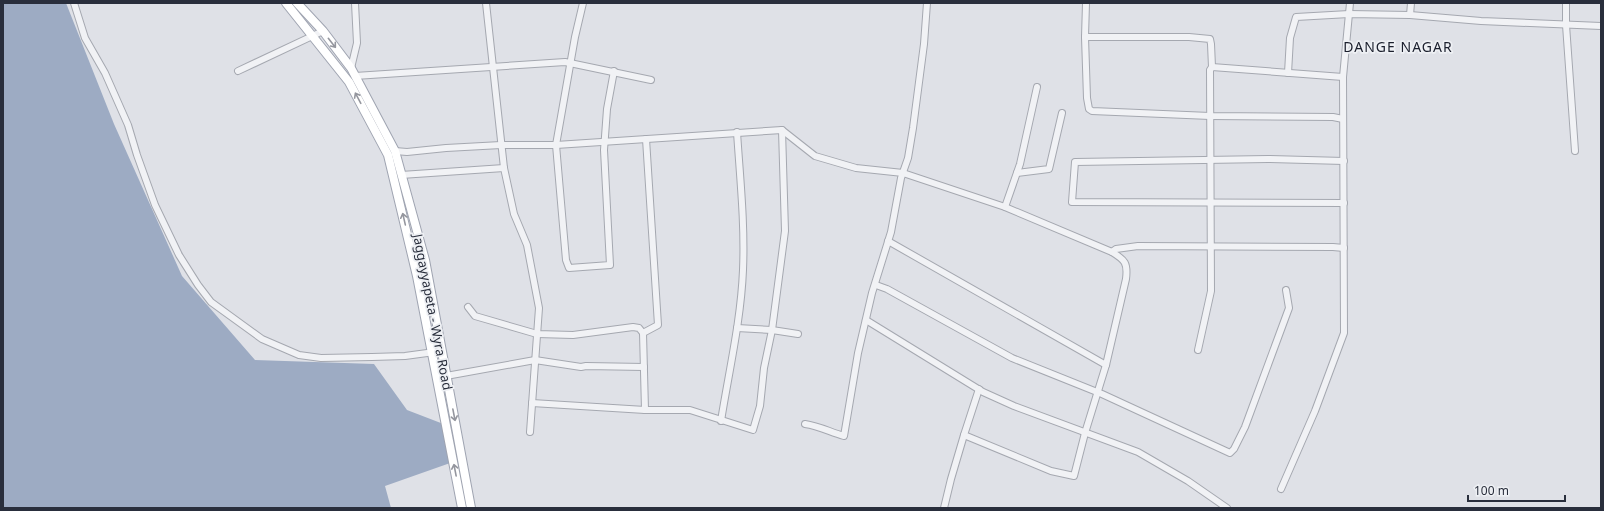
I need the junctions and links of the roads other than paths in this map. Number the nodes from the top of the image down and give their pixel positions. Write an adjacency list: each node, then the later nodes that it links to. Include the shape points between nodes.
1 (74, 3): 65 (street, via 85,38 105,73 128,125 155,205 179,254 211,302 262,339 299,355 321,358 372,357)
2 (286, 3): 17 (main road)
3 (297, 3): 16 (main road, Jaggayyapeta - Wyra Road)
4 (355, 3): 22 (street, via 357,43)
5 (486, 3): 20 (street)
6 (583, 3): 19 (street)
7 (927, 3): 44 (street, via 913,128)
8 (1086, 3): 18 (street)
9 (1350, 3): 12 (street)
10 (1411, 3): 13 (street)
11 (1566, 3): 14 (street)
12 (1349, 14): 13 (street); 25 (street, via 1296,17 1290,38); 27 (street)
13 (1410, 15): 14 (street)
14 (1566, 24): 15 (street); 40 (street)
15 (1601, 26)
16 (322, 31): 17 (street); 22 (main road, Jaggayyapeta - Wyra Road, one-way to 22)
17 (313, 36): 23 (street); 65 (main road, one-way to 17, via 388,155 349,82)
18 (1085, 37): 21 (street, via 1208,38 1211,44); 31 (street, via 1087,98 1089,109 1092,111)
19 (571, 62): 20 (street); 24 (street); 38 (street)
20 (493, 67): 26 (street); 37 (street)
21 (1212, 67): 25 (street); 31 (street)
22 (351, 68): 26 (main road, Jaggayyapeta - Wyra Road)
23 (238, 71)
24 (614, 71): 28 (street); 36 (street, via 607,109)
25 (1288, 73): 27 (street)
26 (355, 76): 39 (main road, Jaggayyapeta - Wyra Road)
27 (1343, 77): 32 (street)
28 (651, 80)
29 (1037, 87): 45 (street)
30 (1062, 113): 45 (street, via 1049,169)
31 (1210, 116): 32 (street); 41 (street)
32 (1343, 119): 42 (street)
33 (782, 130): 34 (street); 44 (street, via 815,156 856,168); 59 (street, via 785,231)
34 (737, 132): 35 (street); 58 (street, via 744,239)
35 (646, 139): 36 (street); 60 (street, via 658,325)
36 (605, 141): 38 (street); 38 (street, via 610,265 569,268)
37 (502, 145): 38 (street); 39 (street); 43 (street)
38 (556, 145)
39 (395, 151): 46 (main road, Jaggayyapeta - Wyra Road)
40 (1575, 151)
41 (1210, 160): 42 (street); 47 (street); 47 (street, via 1075,162 1072,202)
42 (1344, 161): 48 (street)
43 (504, 168): 46 (street); 61 (street, via 514,214 527,245 539,308)
44 (903, 173): 49 (street); 50 (street)
45 (1017, 173): 49 (street)
46 (401, 175): 64 (main road, Jaggayyapeta - Wyra Road, via 425,260)
47 (1210, 203): 48 (street); 51 (street)
48 (1344, 203): 52 (street)
49 (1005, 207): 53 (street)
50 (888, 241): 54 (street); 67 (street)
51 (1212, 246): 52 (street); 53 (street, via 1138,246 1116,249); 63 (street, via 1211,291)
52 (1344, 248): 79 (street, via 1344,333 1315,411)
53 (1112, 252): 67 (street, via 1125,262 1127,269)
54 (876, 285): 57 (street); 71 (street, via 1012,358)
55 (1286, 290): 71 (street, via 1289,308 1245,427 1230,453)
56 (468, 307): 61 (street, via 475,316)
57 (866, 320): 70 (street); 75 (street, via 844,436 817,425)
58 (737, 328): 59 (street); 74 (street)
59 (772, 330): 62 (street); 74 (street, via 760,406 753,430)
60 (643, 333): 61 (street, via 633,326 573,335); 68 (street)
61 (537, 334): 66 (street)
62 (798, 334)
63 (1198, 350)
64 (442, 351): 65 (street); 69 (main road, Jaggayyapeta - Wyra Road)
65 (432, 352): 80 (main road, one-way to 65)
66 (535, 360): 68 (street, via 581,367); 69 (street); 72 (street)
67 (1106, 365): 71 (street)
68 (644, 367): 73 (street)
69 (446, 376): 81 (main road, Jaggayyapeta - Wyra Road, one-way to 81)
70 (979, 389): 77 (street, via 1014,406); 78 (street)
71 (1096, 392): 77 (street)
72 (532, 403): 73 (street); 76 (street)
73 (645, 410): 74 (street, via 690,410)
74 (720, 421)
75 (805, 424)
76 (530, 432)
77 (1085, 433): 78 (street, via 1074,476 1051,471); 83 (street, via 1138,452 1188,481)
78 (964, 435): 82 (street)
79 (1281, 489)
80 (462, 508)
81 (471, 508)
82 (944, 508)
83 (1227, 508)

